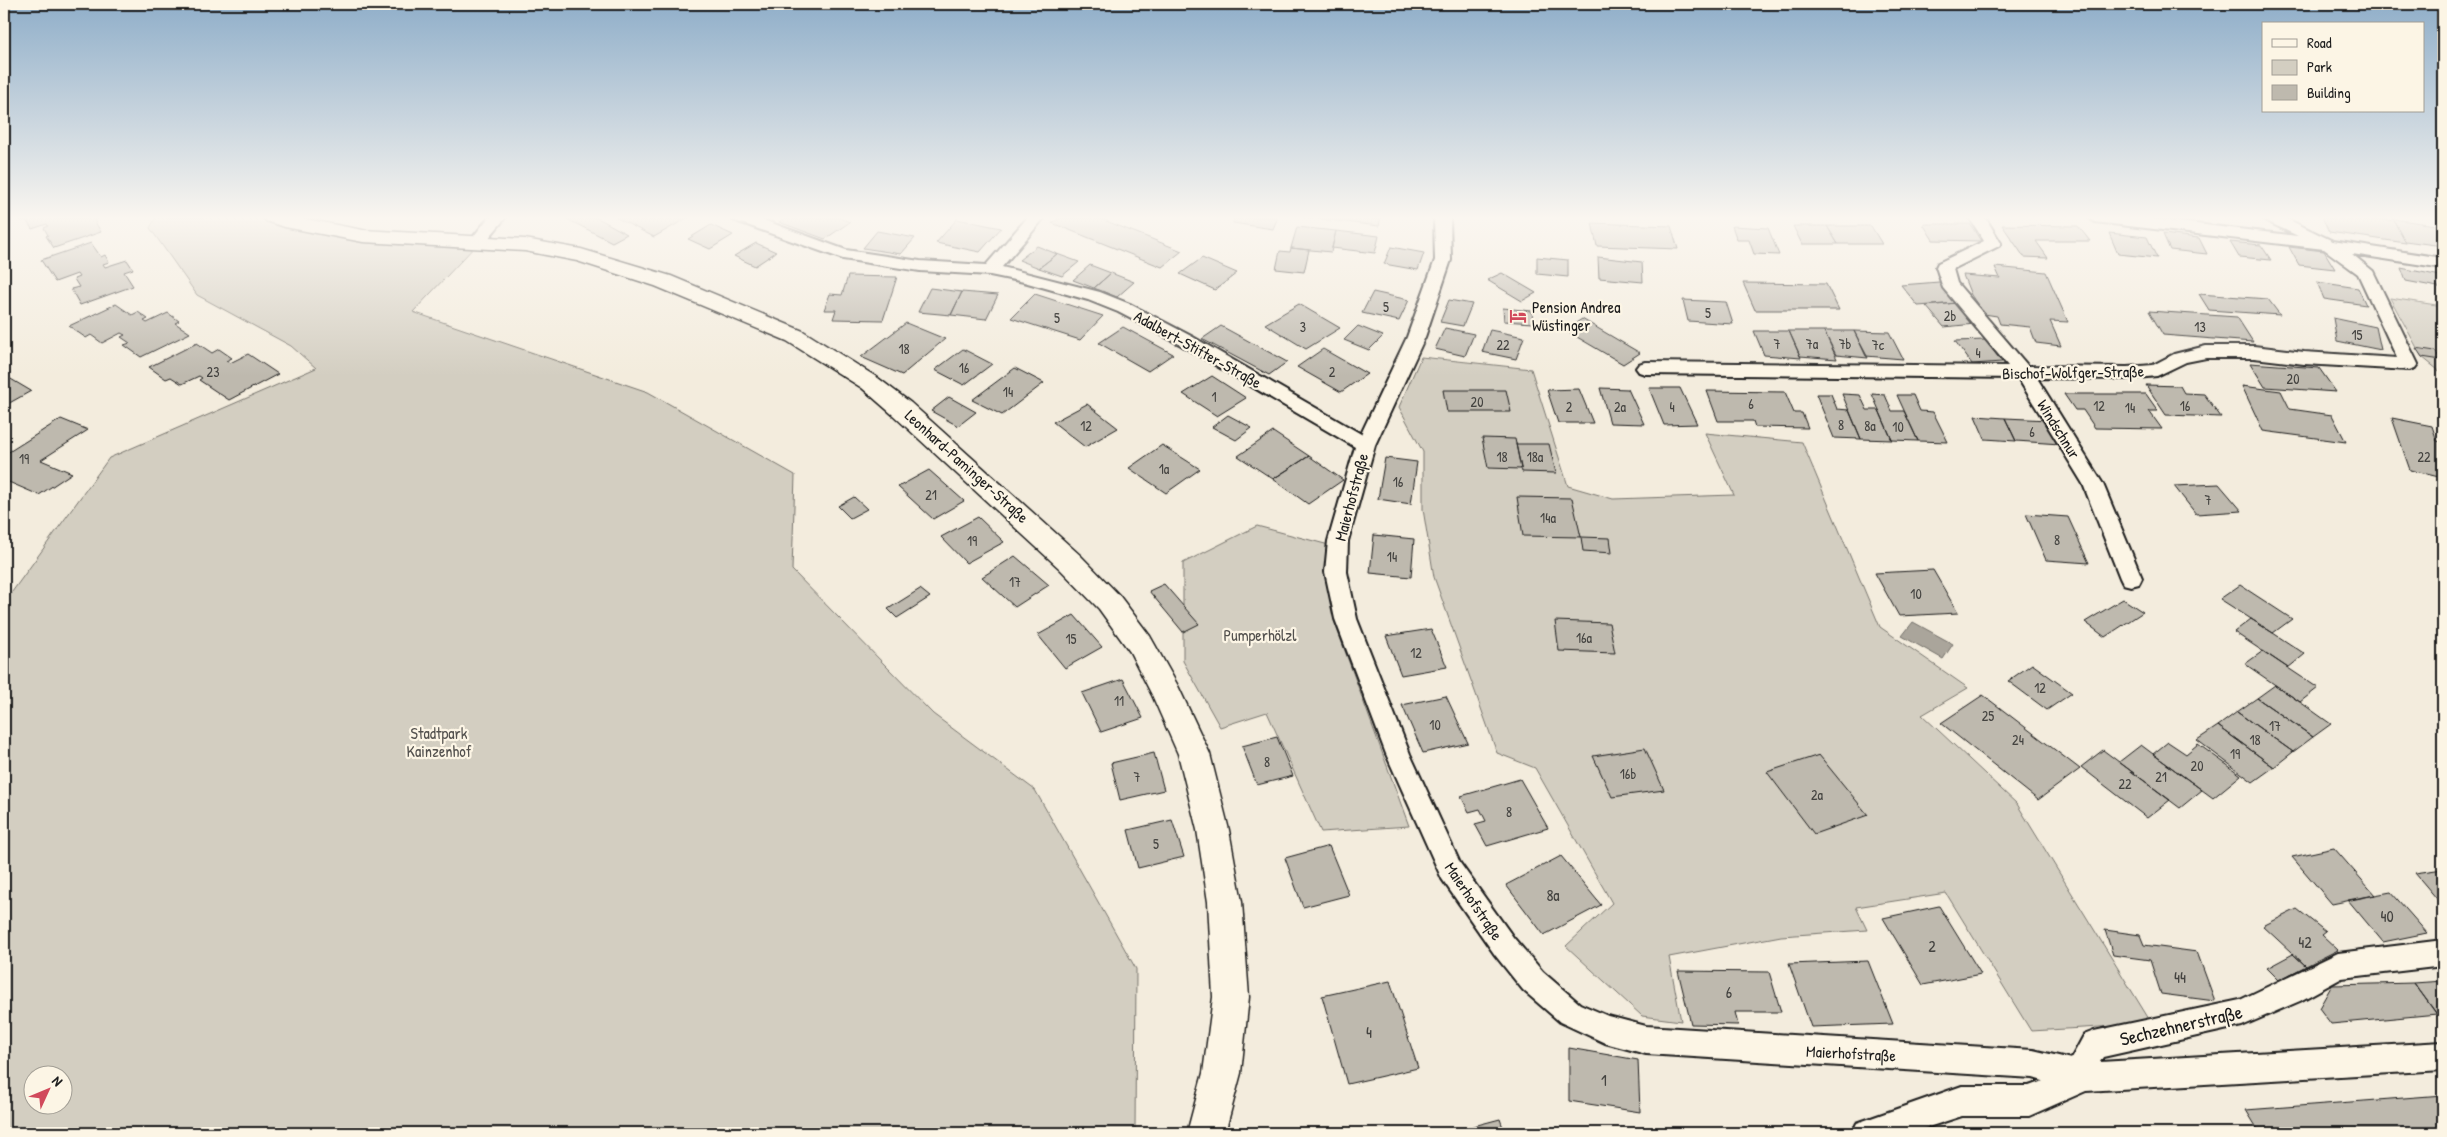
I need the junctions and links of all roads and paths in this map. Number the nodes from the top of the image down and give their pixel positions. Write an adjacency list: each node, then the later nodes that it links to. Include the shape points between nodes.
1 (628, 270): 13 (street, Leonhard-Paminger-Straße, via 663,281 795,336 870,383 1030,523 1109,602 1140,644 1194,754 1213,830 1225,902 1231,997 1222,1073)
2 (990, 270): 8 (street, Adalbert-Stifter-Straße, via 1066,287 1124,308)
3 (1439, 270): 8 (street, Maierhofstraße, via 1416,337)
4 (1945, 270): 7 (street, Windschnur, via 1949,284)
5 (2363, 270): 7 (street, Bischof-Wolfger-Straße, via 2409,364 2254,352 2206,352 2180,358 2157,370)
6 (1645, 368): 7 (street, Bischof-Wolfger-Straße)
7 (2025, 374): 9 (street, Windschnur, via 2093,484)
8 (1365, 445): 12 (street, Maierhofstraße, via 1338,541 1336,572 1346,619 1398,754 1451,870 1504,946 1533,981 1570,1014 1605,1029 1646,1040 2033,1064)
9 (2131, 578)
10 (2443, 953): 12 (street, Sechzehnerstraße, via 2338,966 2242,1013 2094,1045 2085,1059)
11 (2443, 1056): 12 (street)
12 (2086, 1077): 14 (street, via 2029,1101 1962,1101)
13 (1206, 1133)
14 (1867, 1133)

